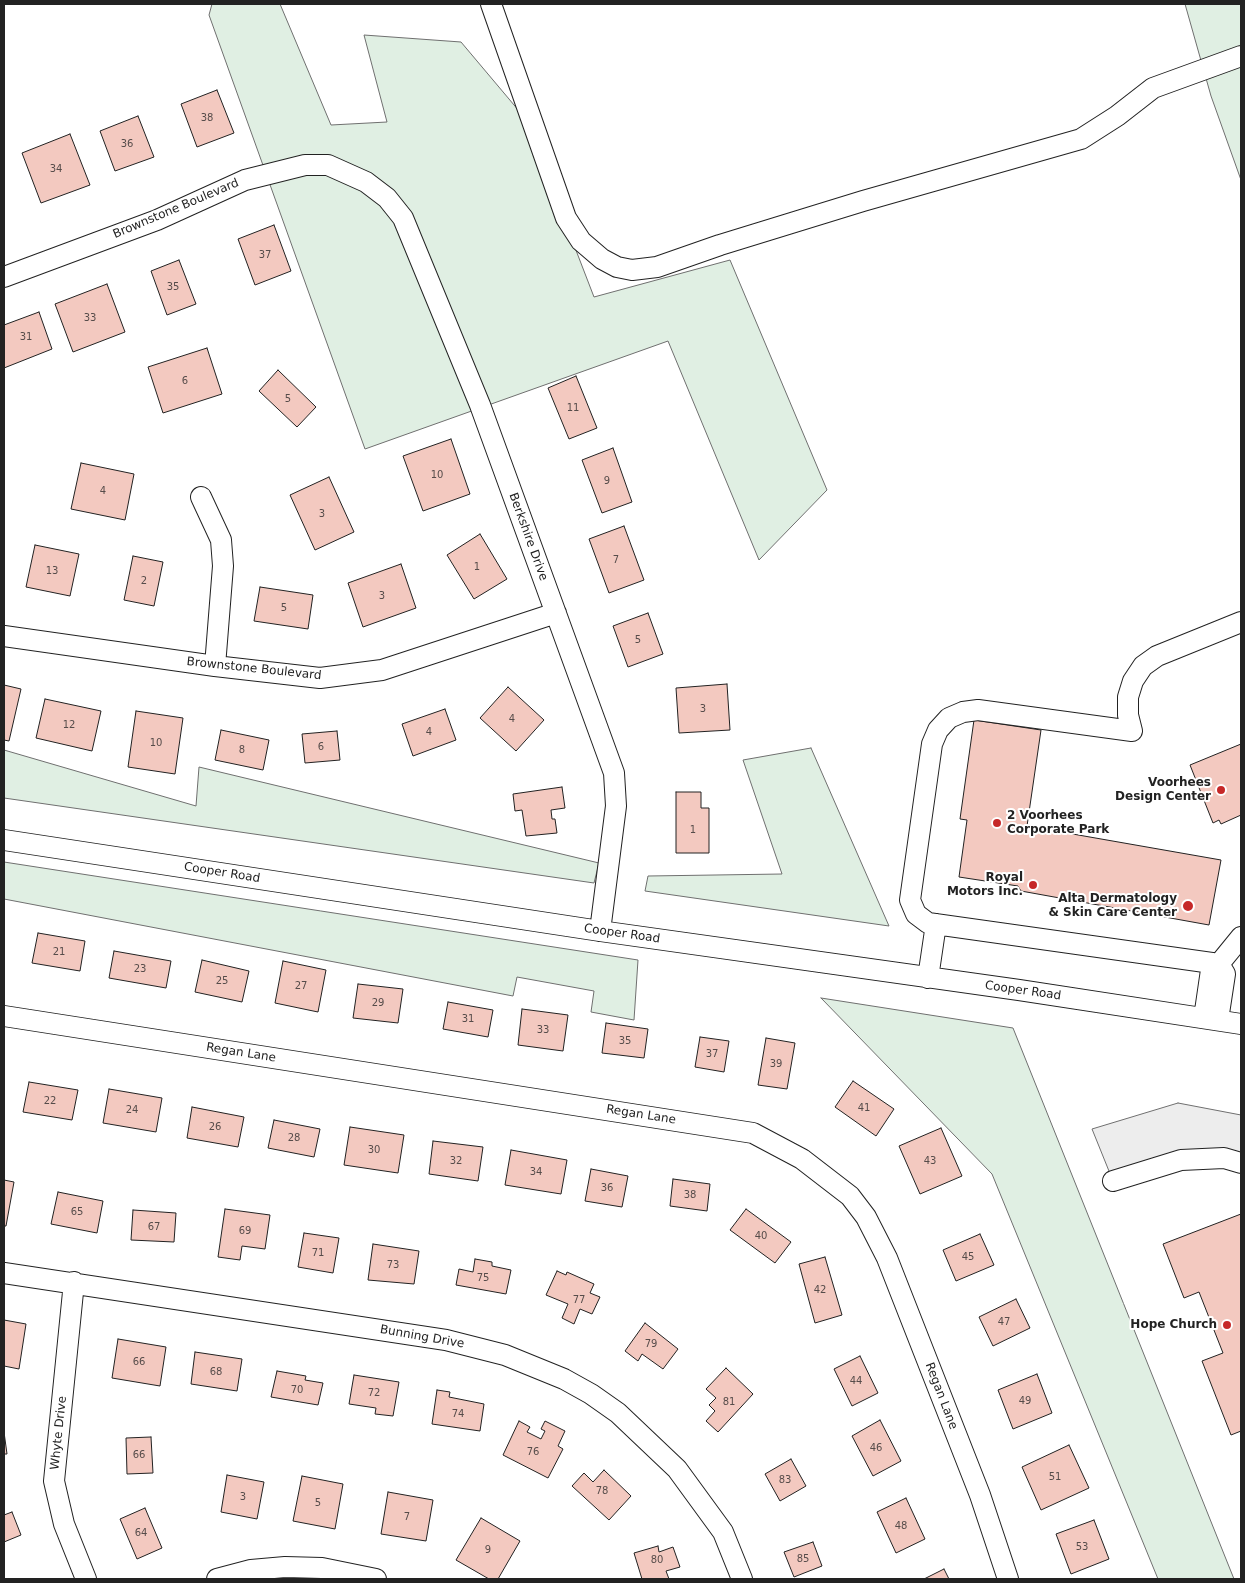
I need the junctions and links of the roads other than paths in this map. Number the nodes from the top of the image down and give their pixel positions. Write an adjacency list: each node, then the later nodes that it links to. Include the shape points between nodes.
1 (491, 4): 2 (street, via 566,218 581,241 602,259 632,270 657,266 863,201 1081,139 1153,88)
2 (1241, 56)
3 (351, 176): 4 (street, Brownstone Boulevard, via 328,165 305,166 245,180 157,220); 6 (street, Berkshire Drive, via 366,182 387,198 403,218 480,405)
4 (4, 277)
5 (200, 497): 9 (street, via 221,540)
6 (556, 613): 9 (street, Brownstone Boulevard, via 382,670 320,678); 12 (street, Berkshire Drive, via 614,773 616,806)
7 (1241, 622): 11 (street, via 1157,656 1143,666 1128,697 1132,731 978,710 949,718 938,730 932,744 910,900 921,919)
8 (4, 636): 9 (street, Brownstone Boulevard)
9 (216, 666)
10 (4, 840): 12 (street, Cooper Road)
11 (936, 924): 14 (street); 15 (street)
12 (600, 931): 15 (street, Cooper Road)
13 (1241, 936): 14 (street)
14 (1219, 964): 17 (street, via 1211,970)
15 (928, 978): 17 (street, Cooper Road)
16 (4, 1016): 27 (street, Regan Lane, via 753,1133 802,1160 850,1196 866,1217 887,1258 980,1495)
17 (1211, 1019): 18 (street, Cooper Road)
18 (1241, 1024)
19 (1241, 1163): 20 (street, via 1224,1158 1181,1160)
20 (1112, 1181)
21 (4, 1273): 22 (street, Bunning Drive)
22 (74, 1282): 23 (street, Whyte Drive, via 54,1481 64,1524); 26 (street, Bunning Drive, via 446,1340 505,1355 564,1380 618,1413 677,1469 723,1532)
23 (86, 1579)
24 (217, 1579): 25 (street, via 251,1570 285,1567 322,1568)
25 (376, 1579)
26 (742, 1579)
27 (1008, 1579)

